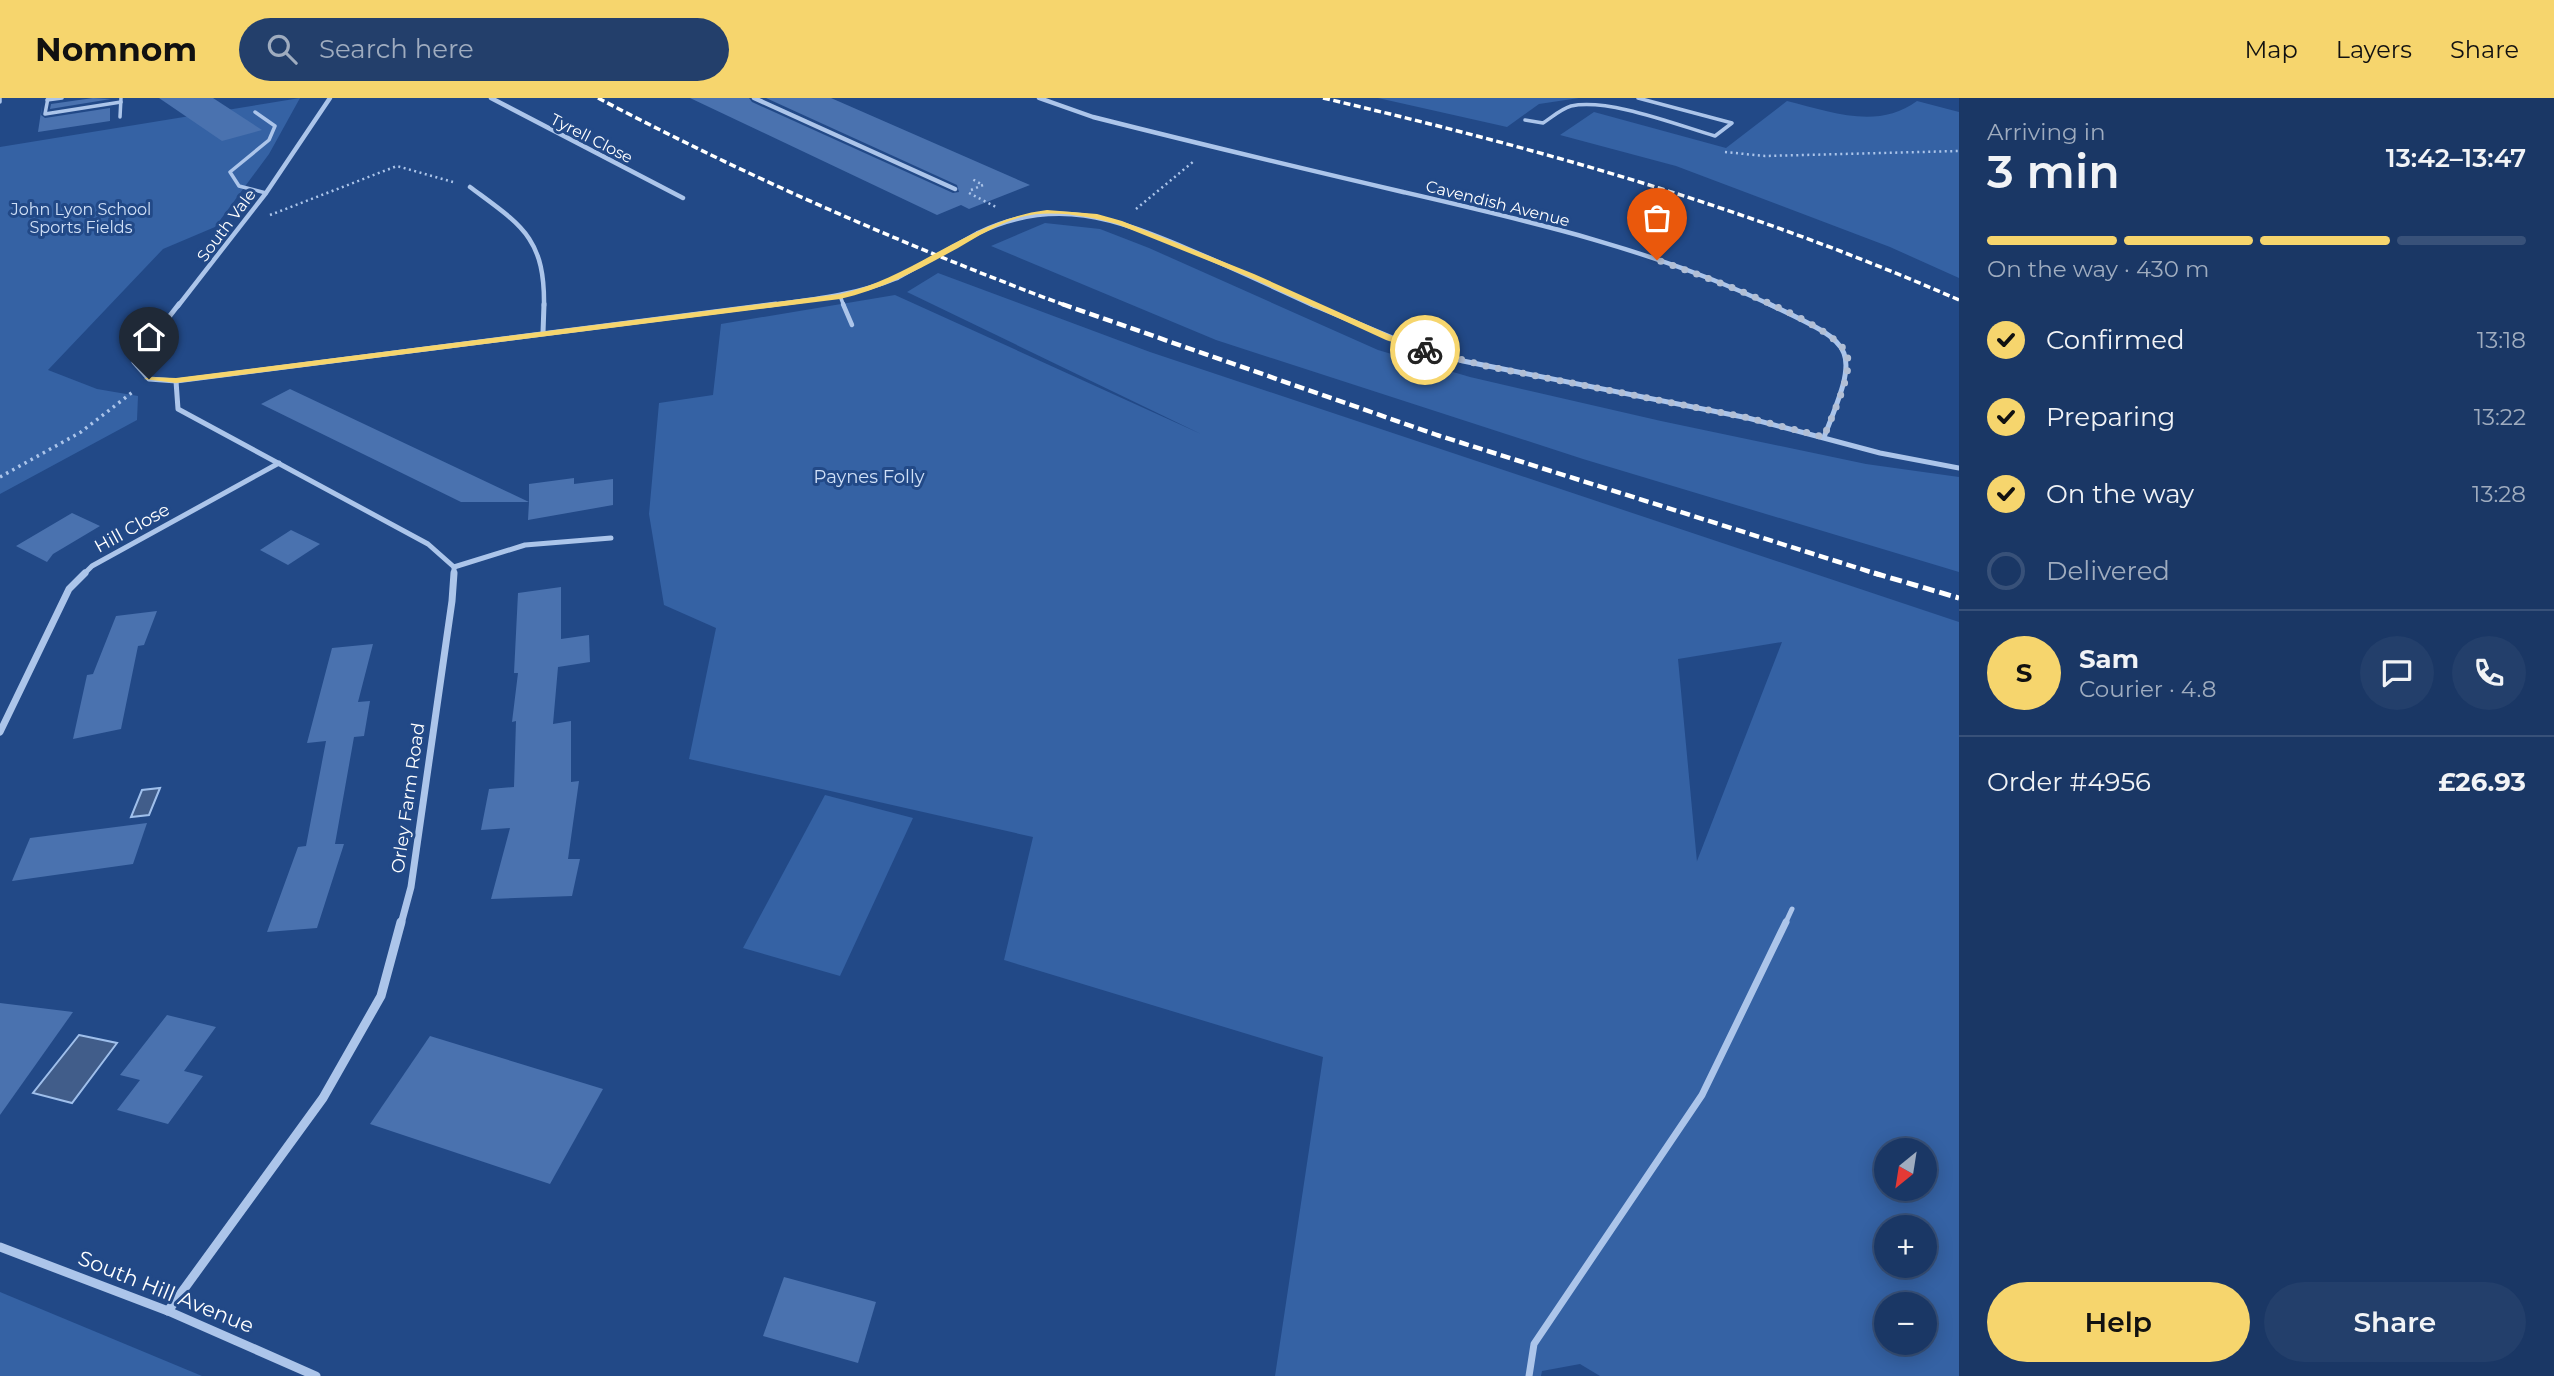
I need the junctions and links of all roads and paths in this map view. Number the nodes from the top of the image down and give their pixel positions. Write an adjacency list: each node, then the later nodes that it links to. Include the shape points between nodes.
1 (62, 98): 7 (lane)
2 (330, 98): 18 (street, South Vale)
3 (491, 98): 19 (street, Tyrell Close)
4 (754, 98): 15 (street)
5 (1039, 98): 12 (street, Cavendish Avenue, via 1093,117)
6 (1638, 98): 11 (lane, via 1732,123 1715,136 1588,104 1574,105 1543,123)
7 (48, 99): 8 (lane, via 46,114)
8 (121, 100): 10 (lane)
9 (255, 111): 18 (lane, via 275,127 269,140 230,172 239,186)
10 (120, 117)
11 (1525, 120)
12 (1212, 147): 22 (path); 28 (street, Cavendish Avenue, via 1516,218 1709,278 1773,305 1827,334 1848,357 1848,374)
13 (1959, 151): 14 (path, via 1765,156)
14 (1717, 152)
15 (949, 186): 17 (street); 20 (path, via 964,180 958,177 963,175 983,185 966,192)
16 (470, 187): 21 (path, via 397,166 276,215); 25 (street, via 517,225 541,260)
17 (955, 189)
18 (266, 193): 21 (street, South Vale)
19 (683, 198)
20 (999, 208)
21 (248, 216): 26 (street, South Vale, via 134,362)
22 (1119, 223): 23 (street, bridge, via 1097,216 1022,215 978,233 897,278); 28 (street, via 1436,354)
23 (840, 296): 24 (lane); 25 (street)
24 (852, 326)
25 (543, 333): 27 (street)
26 (149, 379): 27 (street); 31 (path, via 81,432)
27 (176, 381): 29 (street, via 178,409)
28 (1824, 437): 30 (street)
29 (279, 463): 33 (street, via 428,544); 34 (street, Hill Close, via 92,566 69,589)
30 (1959, 468)
31 (0, 477)
32 (611, 538): 33 (street, via 525,545)
33 (454, 566): 37 (street, Orley Farm Road, via 411,887 382,996 323,1098)
34 (0, 732)
35 (1792, 909): 39 (lane, via 1702,1095 1534,1344)
36 (0, 1247): 37 (street, South Hill Avenue)
37 (168, 1311): 38 (street, South Hill Avenue)
38 (316, 1376)
39 (1529, 1376)

